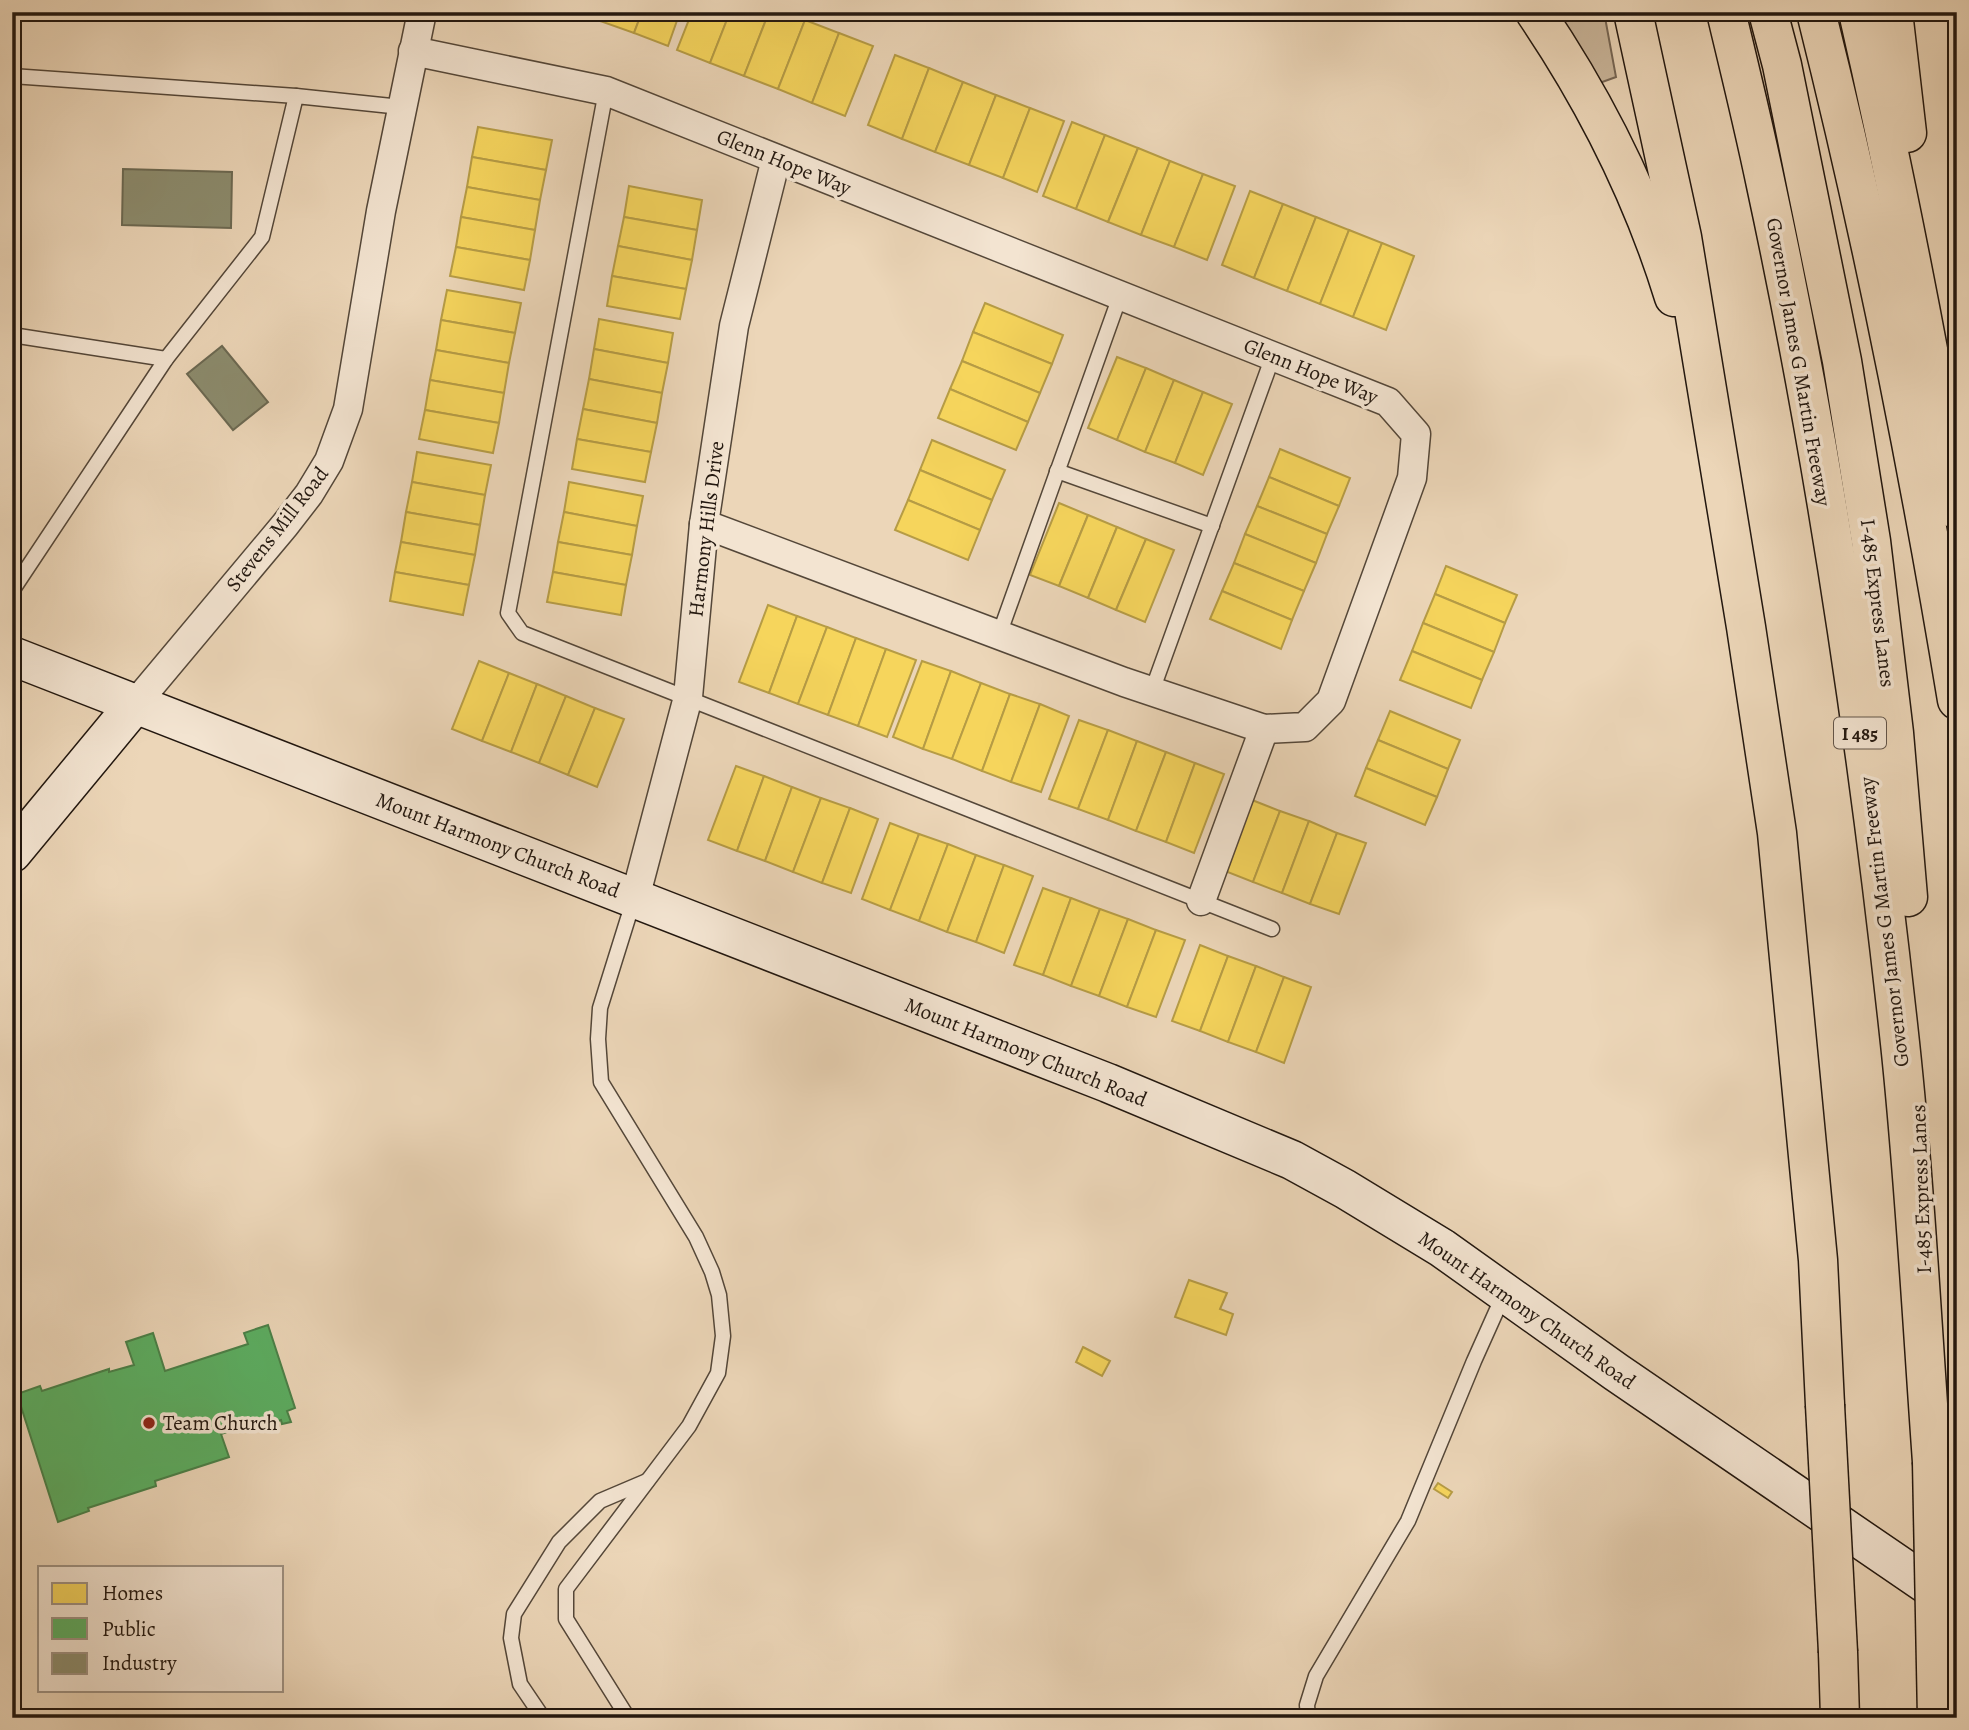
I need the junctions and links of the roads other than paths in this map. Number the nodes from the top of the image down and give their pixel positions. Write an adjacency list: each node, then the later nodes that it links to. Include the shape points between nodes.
1 (422, 12): 9 (street, Stevens Mill Road)
2 (1535, 12): 20 (highway, via 1602,122 1637,198 1668,277)
3 (1633, 12): 20 (highway, via 1682,237)
4 (1726, 12): 38 (highway, Governor James G Martin Freeway / I 485, via 1808,400 1844,619 1900,1046)
5 (1768, 12): 38 (highway, I-485 Express Lanes / I 485, via 1842,361 1871,541 1894,733 1915,985)
6 (1816, 12): 30 (highway, via 1882,297)
7 (1858, 12): 19 (highway)
8 (1893, 12): 19 (highway)
9 (413, 51): 11 (street, Glenn Hope Way); 13 (street, Stevens Mill Road)
10 (12, 76): 12 (lane)
11 (606, 91): 14 (street, Glenn Hope Way); 29 (lane, via 508,613 522,633)
12 (296, 96): 13 (lane); 18 (lane, via 262,237)
13 (401, 107): 31 (street, Stevens Mill Road, via 348,409 330,461 285,525)
14 (776, 159): 15 (street, Glenn Hope Way); 23 (street, Harmony Hills Drive, via 734,326)
15 (1120, 296): 17 (street, Glenn Hope Way); 21 (lane)
16 (12, 335): 18 (lane)
17 (1273, 356): 24 (lane); 32 (street, Glenn Hope Way, via 1388,402 1416,434 1412,478 1331,701 1305,727)
18 (166, 359): 25 (lane)
19 (1934, 379): 22 (highway)
20 (1710, 416): 44 (highway, bridge, via 1777,833 1818,1260)
21 (1057, 471): 24 (lane); 26 (lane)
22 (1957, 510)
23 (704, 524): 26 (street, Glenn Hope Way); 29 (street, Harmony Hills Drive)
24 (1212, 526): 28 (lane)
25 (12, 591)
26 (999, 635): 28 (street, Glenn Hope Way)
27 (12, 656): 31 (street, Mount Harmony Church Road)
28 (1152, 691): 32 (street, Glenn Hope Way)
29 (688, 697): 34 (street, Harmony Hills Drive); 35 (lane)
30 (1957, 700)
31 (136, 704): 33 (street, Stevens Mill Road); 34 (street, Mount Harmony Church Road)
32 (1265, 729): 35 (street)
33 (12, 853)
34 (635, 898): 37 (street, Mount Harmony Church Road, via 1292,1160 1442,1248); 39 (lane, via 600,1009 601,1082 696,1237 719,1295 723,1336 718,1373 690,1426)
35 (1201, 901): 36 (lane)
36 (1272, 929)
37 (1505, 1292): 40 (street, Mount Harmony Church Road); 43 (lane, via 1408,1521 1316,1676)
38 (1926, 1370): 45 (highway, Governor James G Martin Freeway / I 485, bridge)
39 (649, 1480): 41 (lane, via 600,1501 559,1542 514,1614 511,1638 520,1684); 42 (lane, via 566,1589 566,1619)
40 (1957, 1605)
41 (543, 1718)
42 (628, 1718)
43 (1308, 1718)
44 (1839, 1718)
45 (1937, 1718)

